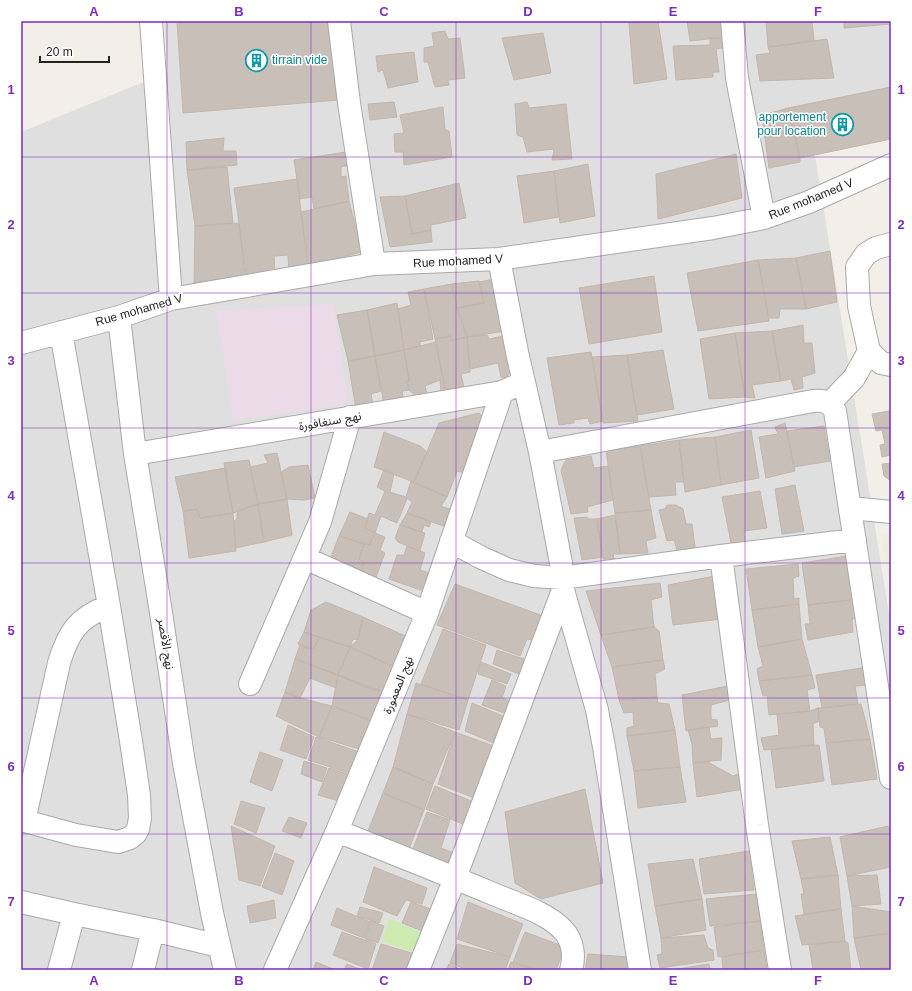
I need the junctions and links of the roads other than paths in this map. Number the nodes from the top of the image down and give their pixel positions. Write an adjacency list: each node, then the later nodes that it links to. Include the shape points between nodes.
1 (151, 21): 9 (street)
2 (339, 21): 8 (street)
3 (732, 21): 5 (street, via 737,78)
4 (891, 165): 5 (street, Rue mohamed V, via 809,202)
5 (764, 218): 7 (street, Rue mohamed V, via 705,230)
6 (891, 244): 13 (street, via 866,254 857,267 859,306)
7 (499, 259): 8 (street, Rue mohamed V); 15 (street)
8 (374, 264): 9 (street, Rue mohamed V)
9 (172, 299): 10 (street, Rue mohamed V)
10 (118, 317): 11 (street, Rue mohamed V); 20 (street, نهج الأقصر)
11 (61, 332): 12 (street, Rue mohamed V); 28 (street)
12 (21, 343)
13 (869, 351): 14 (street, via 881,363); 17 (street, via 854,378)
14 (891, 365)
15 (524, 383): 16 (street, نهج سنغافورة); 19 (street)
16 (502, 392): 18 (street, نهج سنغافورة); 23 (street, نهج المعمورة)
17 (830, 403): 19 (street, via 812,400); 21 (street, via 835,411)
18 (350, 417): 20 (street, نهج سنغافورة); 26 (street, via 320,522)
19 (540, 452): 27 (street, via 561,563)
20 (135, 454): 39 (street, نهج الأقصر, via 184,763)
21 (850, 508): 22 (street); 24 (street)
22 (891, 512)
23 (452, 540): 27 (street, via 480,557 509,570); 29 (street, نهج المعمورة)
24 (855, 540): 25 (street); 31 (street)
25 (721, 556): 27 (street); 47 (street, via 757,825)
26 (305, 558): 29 (street); 30 (street)
27 (562, 584): 35 (street); 46 (street, via 600,725)
28 (109, 606): 33 (street, via 79,623 68,636); 33 (street, via 139,795 138,829 130,838 118,842 76,835)
29 (427, 613): 34 (street, نهج المعمورة)
30 (250, 684)
31 (888, 733): 32 (street)
32 (891, 778)
33 (23, 820)
34 (337, 831): 35 (street); 43 (street, نهج المعمورة)
35 (455, 878): 44 (street); 45 (street, via 554,922 564,930 570,940 574,962)
36 (21, 902): 37 (street)
37 (74, 914): 38 (street); 40 (street)
38 (153, 930): 39 (street); 41 (street)
39 (219, 946): 42 (street, نهج الأقصر)
40 (59, 970)
41 (143, 970)
42 (225, 970)
43 (275, 970)
44 (418, 970)
45 (571, 970)
46 (640, 970)
47 (780, 970)

